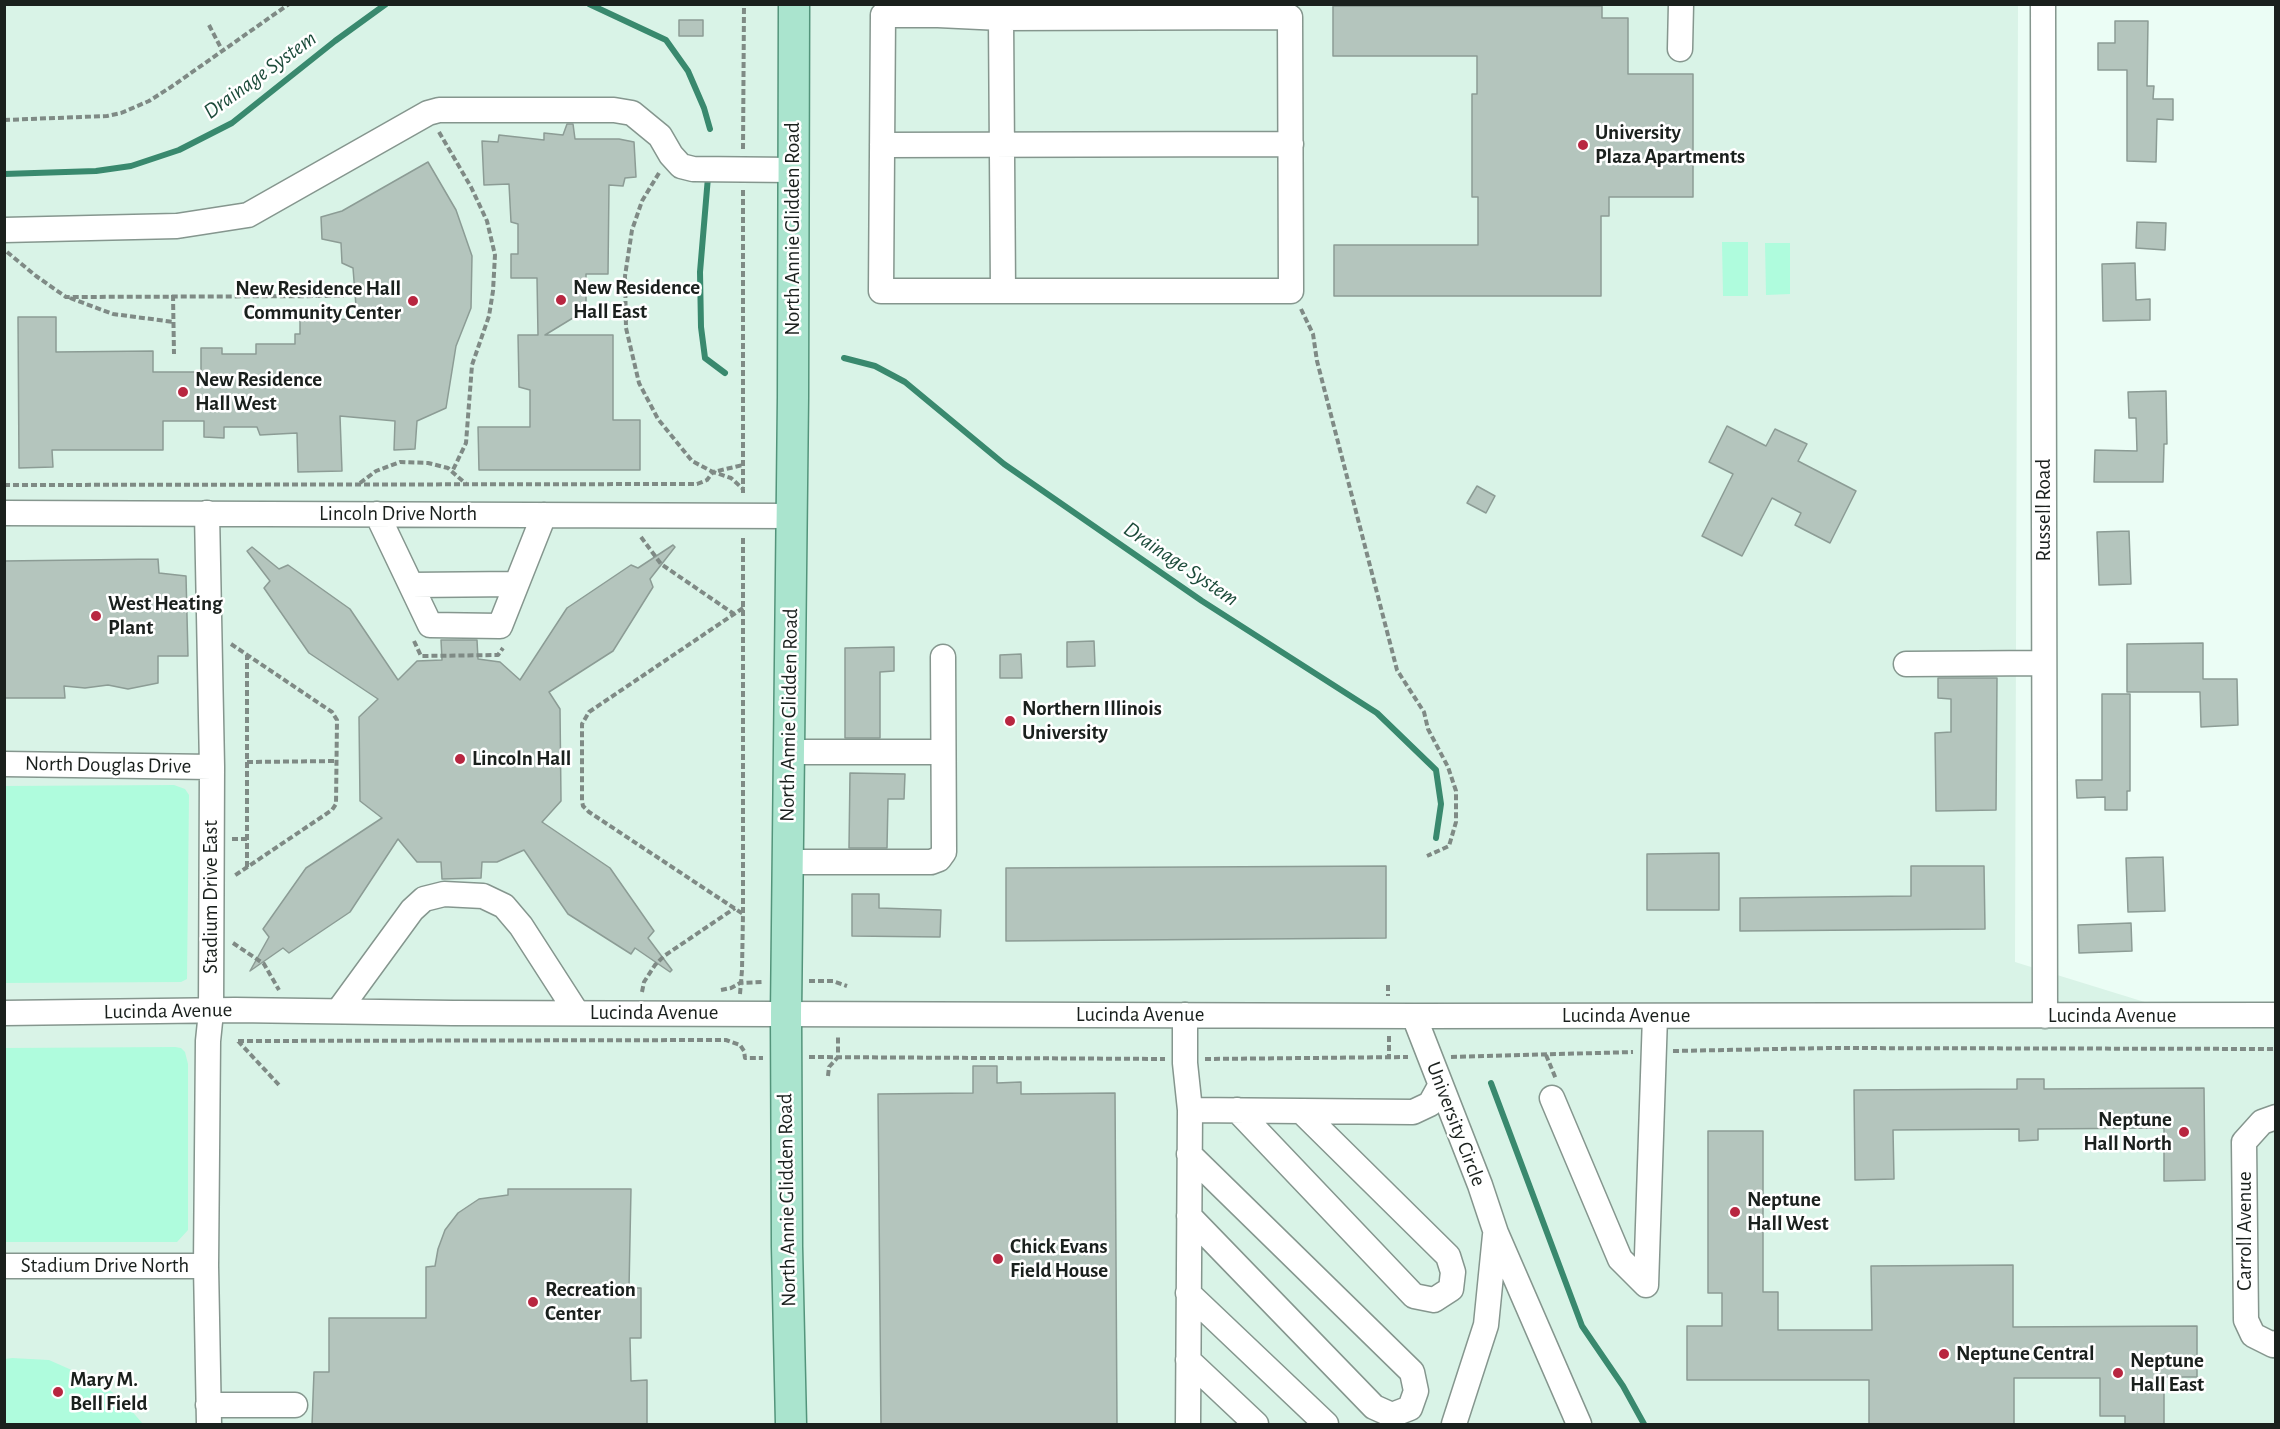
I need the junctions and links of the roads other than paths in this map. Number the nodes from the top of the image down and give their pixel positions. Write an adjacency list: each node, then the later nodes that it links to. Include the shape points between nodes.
1 (794, 4): 9 (main road, North Annie Glidden Road)
2 (1681, 4): 5 (street)
3 (2043, 4): 20 (street, Russell Road)
4 (1001, 11): 6 (street, via 1290,17); 7 (street); 8 (street, via 883,15)
5 (1680, 49)
6 (1291, 144): 7 (street); 11 (street, via 1291,291)
7 (1002, 145): 8 (street); 11 (street)
8 (882, 146): 11 (street, via 881,291)
9 (793, 170): 10 (street, via 681,166 660,136 632,113 439,110 248,215 177,226); 16 (main road, North Annie Glidden Road)
10 (4, 230)
11 (1003, 291)
12 (4, 513): 13 (street, Lincoln Drive North)
13 (207, 513): 14 (street, Lincoln Drive North); 25 (street, Stadium Drive East)
14 (377, 514): 15 (street, Lincoln Drive North); 17 (street)
15 (544, 514): 16 (street, Lincoln Drive North); 18 (street)
16 (791, 516): 22 (main road, North Annie Glidden Road)
17 (411, 585): 18 (street); 18 (street, via 430,625 500,626)
18 (516, 585)
19 (943, 657): 23 (street)
20 (2044, 663): 21 (street); 36 (street, Russell Road)
21 (1906, 664)
22 (789, 752): 23 (street); 26 (main road, North Annie Glidden Road)
23 (943, 752): 26 (street, via 944,852 939,859)
24 (4, 764): 25 (street, North Douglas Drive)
25 (212, 767): 28 (street, Stadium Drive East)
26 (788, 862): 31 (main road, North Annie Glidden Road)
27 (339, 1010): 28 (street, Lucinda Avenue); 30 (street, Lucinda Avenue); 30 (street, via 412,910 424,899 444,894 483,896 504,906)
28 (211, 1012): 29 (street, Lucinda Avenue); 47 (street, Stadium Drive East)
29 (4, 1013)
30 (577, 1013): 31 (street, Lucinda Avenue)
31 (786, 1013): 32 (street, Lucinda Avenue); 53 (main road, North Annie Glidden Road)
32 (1185, 1015): 34 (street, Lucinda Avenue); 39 (street)
33 (2276, 1015): 36 (street, Lucinda Avenue)
34 (1414, 1016): 35 (street, Lucinda Avenue); 37 (street, University Circle)
35 (1655, 1016): 36 (street, Lucinda Avenue); 38 (street, via 1646,1285 1620,1259)
36 (2045, 1016)
37 (1440, 1086): 41 (street, via 1430,1104 1413,1112); 45 (street, University Circle)
38 (1552, 1098)
39 (1190, 1110): 40 (street); 43 (street)
40 (1237, 1110): 41 (street); 41 (street, via 1414,1296 1434,1300 1451,1289 1453,1272 1448,1256)
41 (1301, 1111)
42 (2276, 1117): 49 (street, Carroll Avenue, via 2262,1122 2244,1142 2246,1320 2253,1335 2273,1345)
43 (1190, 1154): 44 (street); 44 (street, via 1412,1372 1416,1391 1410,1408 1392,1414 1374,1407)
44 (1189, 1216): 48 (street)
45 (1496, 1233): 57 (street, University Circle, via 1486,1325); 58 (street, University Circle)
46 (4, 1266): 47 (street, Stadium Drive North)
47 (206, 1266): 52 (street, Stadium Drive East)
48 (1188, 1293): 50 (street); 56 (street)
49 (2276, 1342)
50 (1188, 1360): 54 (street); 55 (street)
51 (295, 1405): 52 (street)
52 (208, 1415)
53 (791, 1425)
54 (1188, 1425)
55 (1256, 1425)
56 (1326, 1425)
57 (1454, 1425)
58 (1579, 1425)

